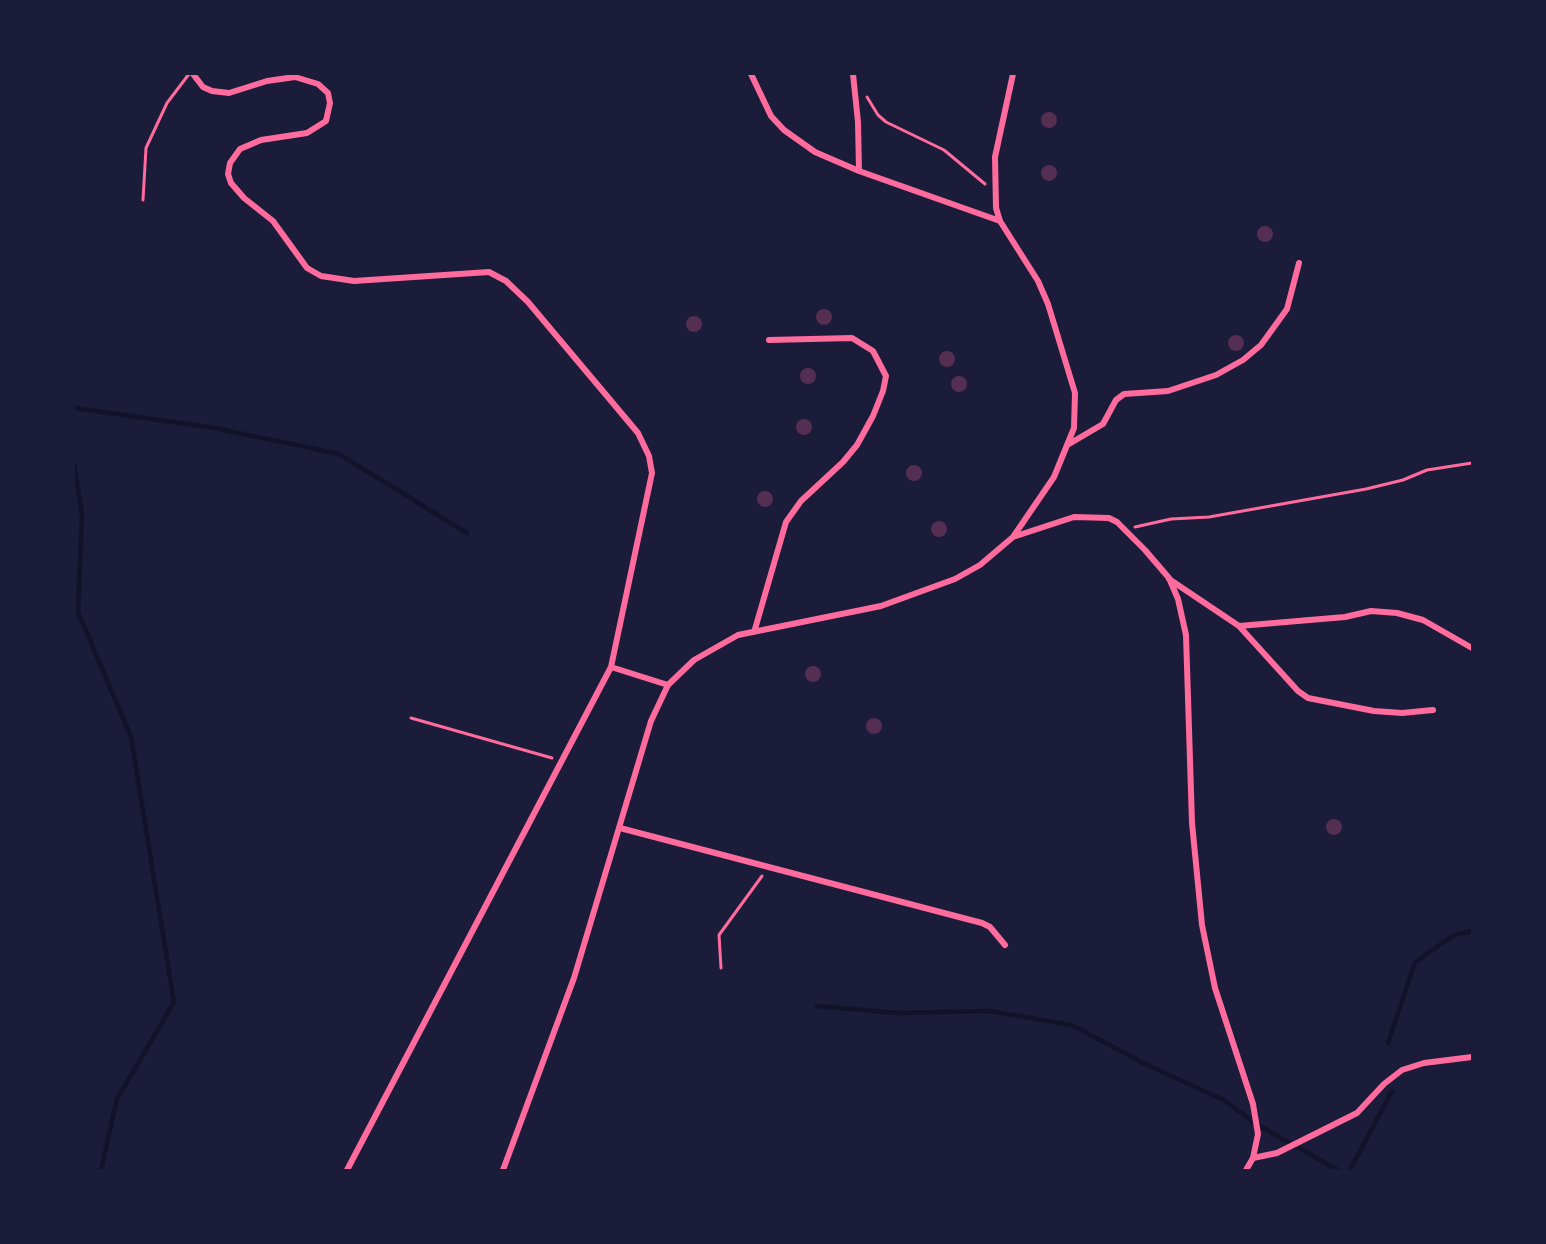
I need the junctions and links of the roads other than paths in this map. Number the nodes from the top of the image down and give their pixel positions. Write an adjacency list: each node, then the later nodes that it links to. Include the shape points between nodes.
1 (191, 74): 6 (lane, via 167,103 146,148); 16 (street, via 212,91 229,93 295,77 318,84 328,93 330,114 326,121 307,134 261,140 240,149 228,174 244,198 273,221 307,268 321,276 354,280 489,272 517,290 638,433 652,473)
2 (751, 74): 5 (street, via 764,104 784,130 815,152)
3 (853, 74): 5 (street)
4 (1013, 74): 7 (street, via 995,157)
5 (859, 171): 7 (street)
6 (143, 200)
7 (1000, 221): 10 (street, via 1048,304 1075,393)
8 (1299, 263): 10 (street, via 1287,309 1261,345 1243,360 1216,375 1168,391 1124,394 1116,400 1103,424)
9 (769, 340): 14 (street, via 852,338 873,351 886,376 877,408 857,445 801,501 786,522)
10 (1069, 444): 11 (street, via 1054,477)
11 (1013, 537): 12 (street, via 1074,517 1109,518); 14 (street, via 980,565 930,590 881,606)
12 (1169, 578): 13 (street); 22 (street, via 1186,635 1191,801 1202,925 1215,988 1253,1104 1258,1134)
13 (1239, 626): 15 (street, via 1371,611 1397,613 1423,620); 18 (street, via 1308,698 1374,711)
14 (755, 629): 17 (street, via 694,660)
15 (1473, 648)
16 (611, 667): 17 (street); 23 (street)
17 (668, 685): 19 (street, via 651,721)
18 (1433, 710)
19 (620, 828): 20 (street, via 982,923); 24 (street, via 574,978)
20 (1005, 945)
21 (1473, 1057): 22 (street, via 1402,1070 1357,1113 1276,1153)
22 (1253, 1158): 25 (street)
23 (347, 1170)
24 (503, 1170)
25 (1245, 1170)

